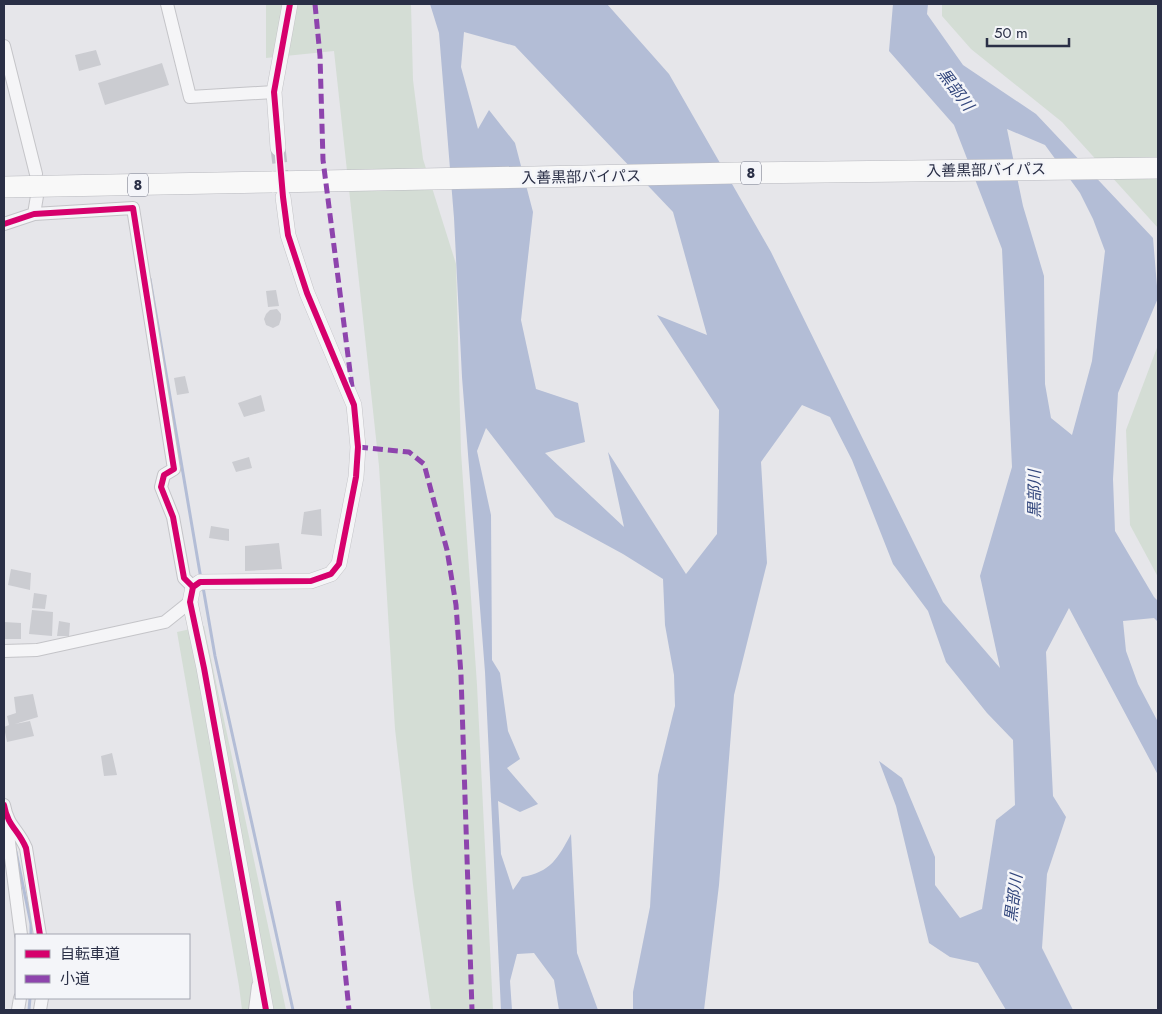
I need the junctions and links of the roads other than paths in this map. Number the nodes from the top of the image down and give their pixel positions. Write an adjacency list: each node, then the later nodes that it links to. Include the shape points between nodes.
1 (167, 4): 5 (street, via 190,97)
2 (290, 4): 5 (street)
3 (4, 46): 4 (street)
4 (8, 74): 8 (street)
5 (274, 92): 6 (street)
6 (278, 148)
7 (1158, 168): 10 (highway, 入善黒部バイパス / 8, via 343,181)
8 (36, 174)
9 (4, 187): 10 (highway, 入善黒部バイパス / 8, bridge)
10 (278, 190): 14 (street, via 288,235 307,293 354,405 358,447 356,477 339,564 332,574 311,581 200,582)
11 (37, 196): 12 (street)
12 (34, 214): 13 (street); 14 (street, via 133,208 174,469 164,475 161,487 173,518 184,578)
13 (4, 224)
14 (191, 594): 15 (street, via 165,622 37,650); 19 (street)
15 (4, 651)
16 (5, 811): 17 (street); 18 (street, via 11,827 21,835 26,848)
17 (21, 934)
18 (40, 934)
19 (260, 974): 20 (street); 21 (street)
20 (255, 1010)
21 (266, 1010)

